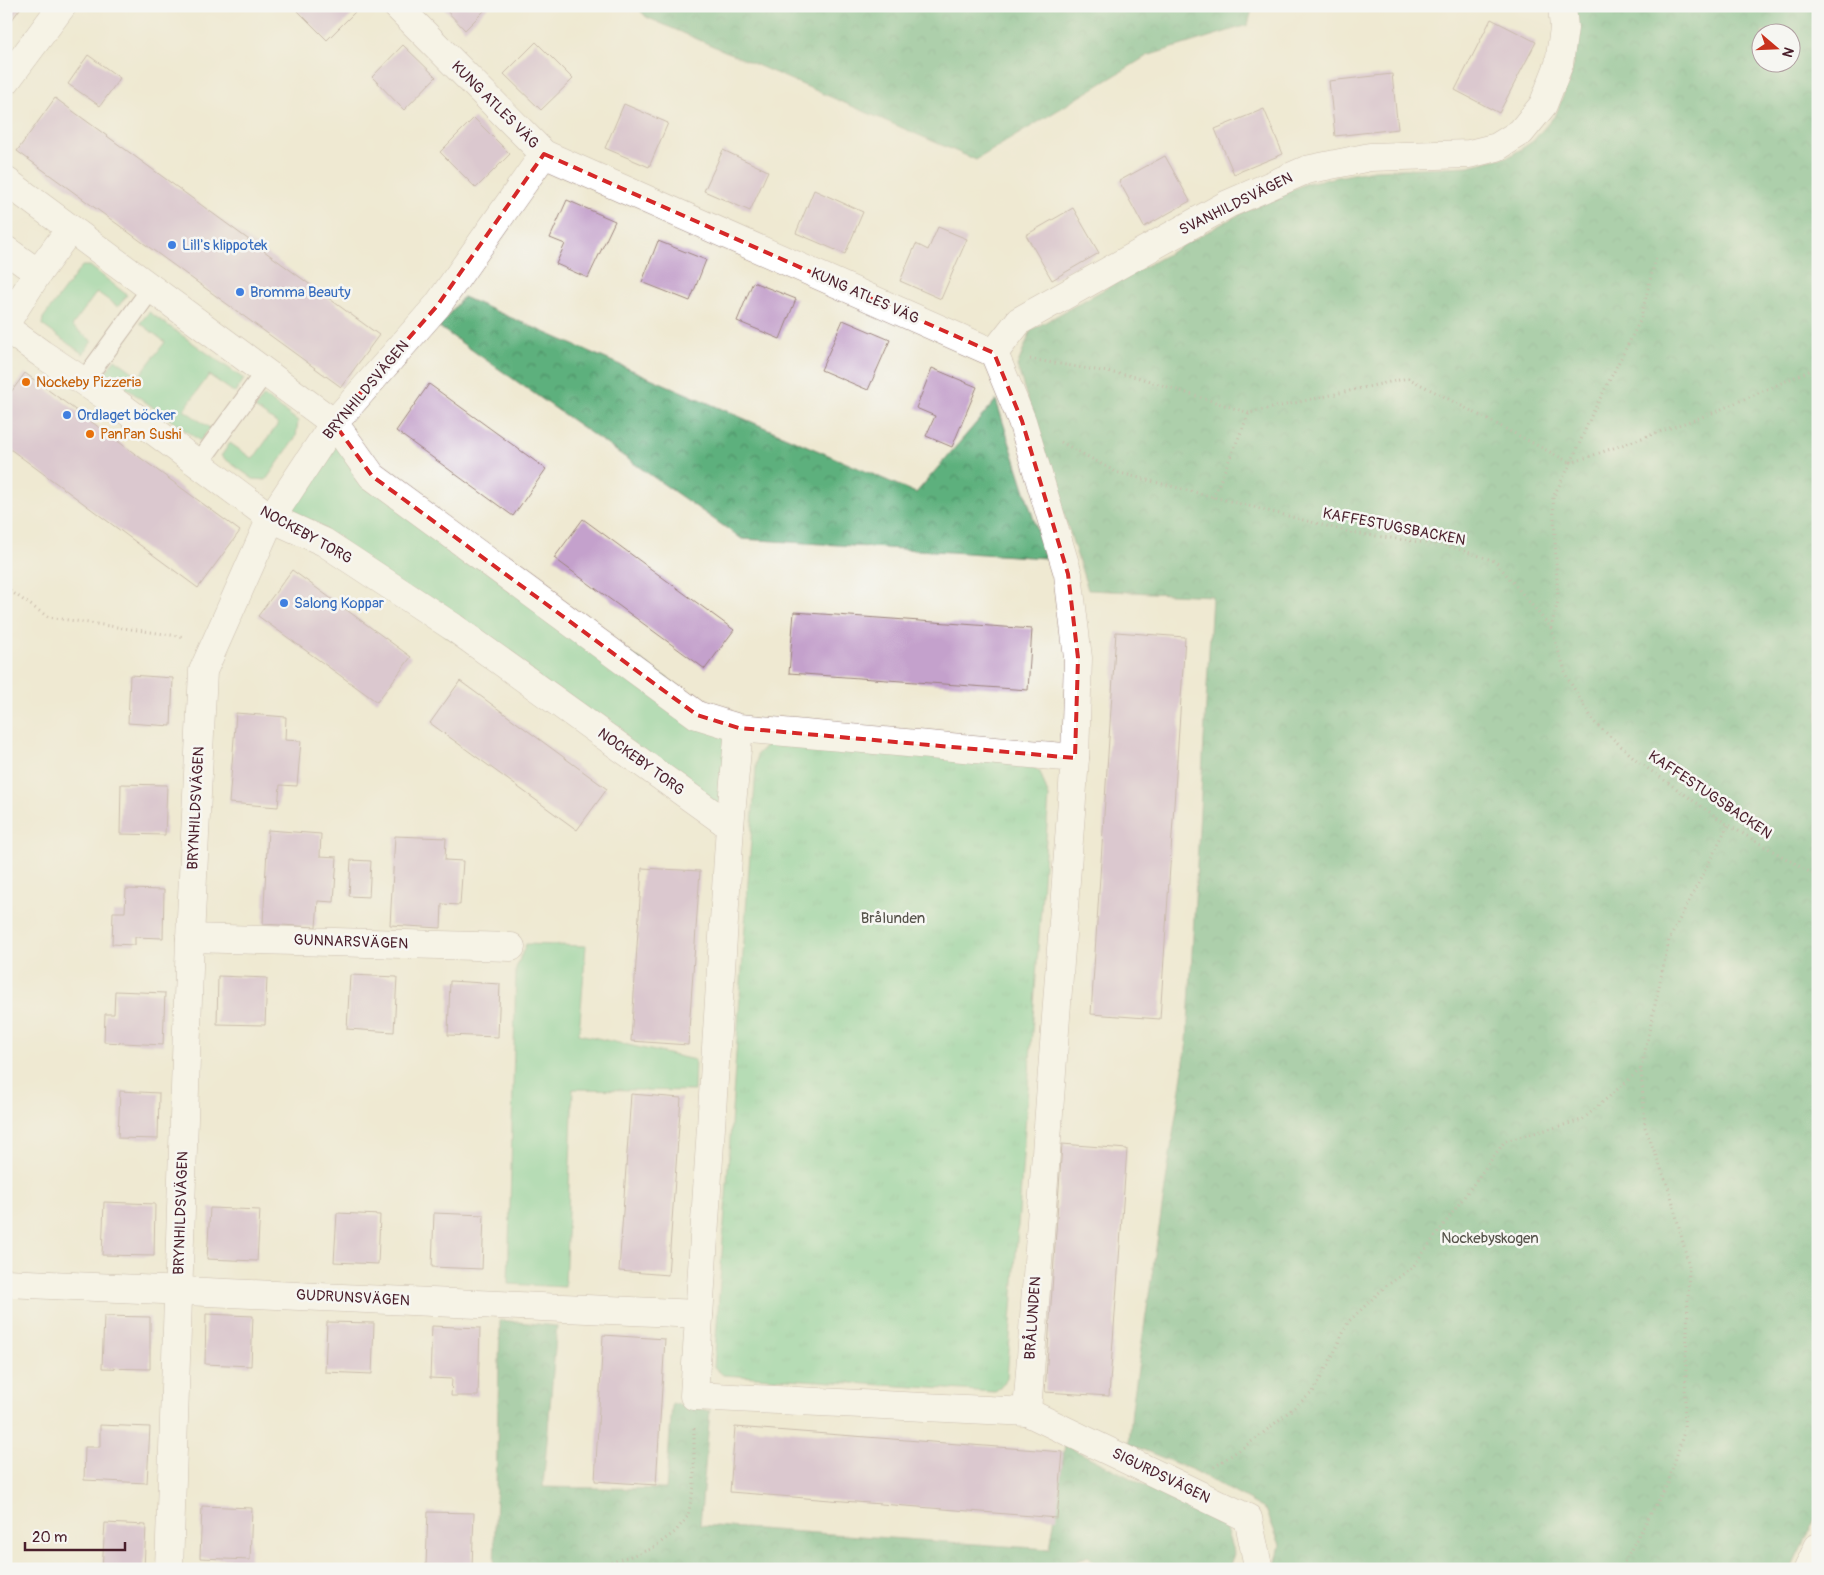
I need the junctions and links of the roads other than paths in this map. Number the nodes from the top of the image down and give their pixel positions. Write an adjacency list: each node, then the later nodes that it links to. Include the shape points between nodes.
1 (62, 6): 4 (street)
2 (397, 6): 5 (street, KUNG ATLES VÄG)
3 (1562, 6): 13 (street, SVANHILDSVÄGEN, via 1564,28 1559,64 1543,105 1521,132 1497,146 1469,154 1370,157 1306,170 1228,204 1019,321)
4 (6, 81)
5 (544, 154): 13 (street, KUNG ATLES VÄG); 16 (street, BRYNHILDSVÄGEN, via 437,306)
6 (6, 181): 7 (street)
7 (70, 229): 9 (street); 10 (street)
8 (6, 250): 9 (street)
9 (38, 273): 11 (street)
10 (151, 289): 14 (street); 15 (lane)
11 (6, 322)
12 (6, 328): 15 (street, NOCKEBY TORG)
13 (994, 353): 20 (street, via 1022,421 1068,574 1078,658)
14 (265, 372): 16 (street); 17 (lane)
15 (84, 382): 17 (street, NOCKEBY TORG)
16 (334, 423): 18 (street, BRYNHILDSVÄGEN); 19 (street, via 372,476 697,714)
17 (198, 464): 18 (street, NOCKEBY TORG)
18 (271, 518): 21 (street, NOCKEBY TORG, via 324,542 453,627); 22 (street, BRYNHILDSVÄGEN, via 202,670)
19 (739, 728): 20 (street); 21 (street)
20 (1075, 758): 27 (street, BRÅLUNDEN)
21 (730, 826): 26 (street)
22 (190, 938): 23 (street, GUNNARSVÄGEN); 25 (street, BRYNHILDSVÄGEN)
23 (511, 947)
24 (6, 1283): 25 (street, GUDRUNSVÄGEN)
25 (178, 1290): 26 (street, GUDRUNSVÄGEN); 29 (street, BRYNHILDSVÄGEN)
26 (699, 1314): 27 (street, via 694,1396)
27 (1026, 1412): 30 (street, SIGURDSVÄGEN, via 1248,1518)
28 (1818, 1547): 31 (street)
29 (169, 1569)
30 (1256, 1569)
31 (1808, 1569)

